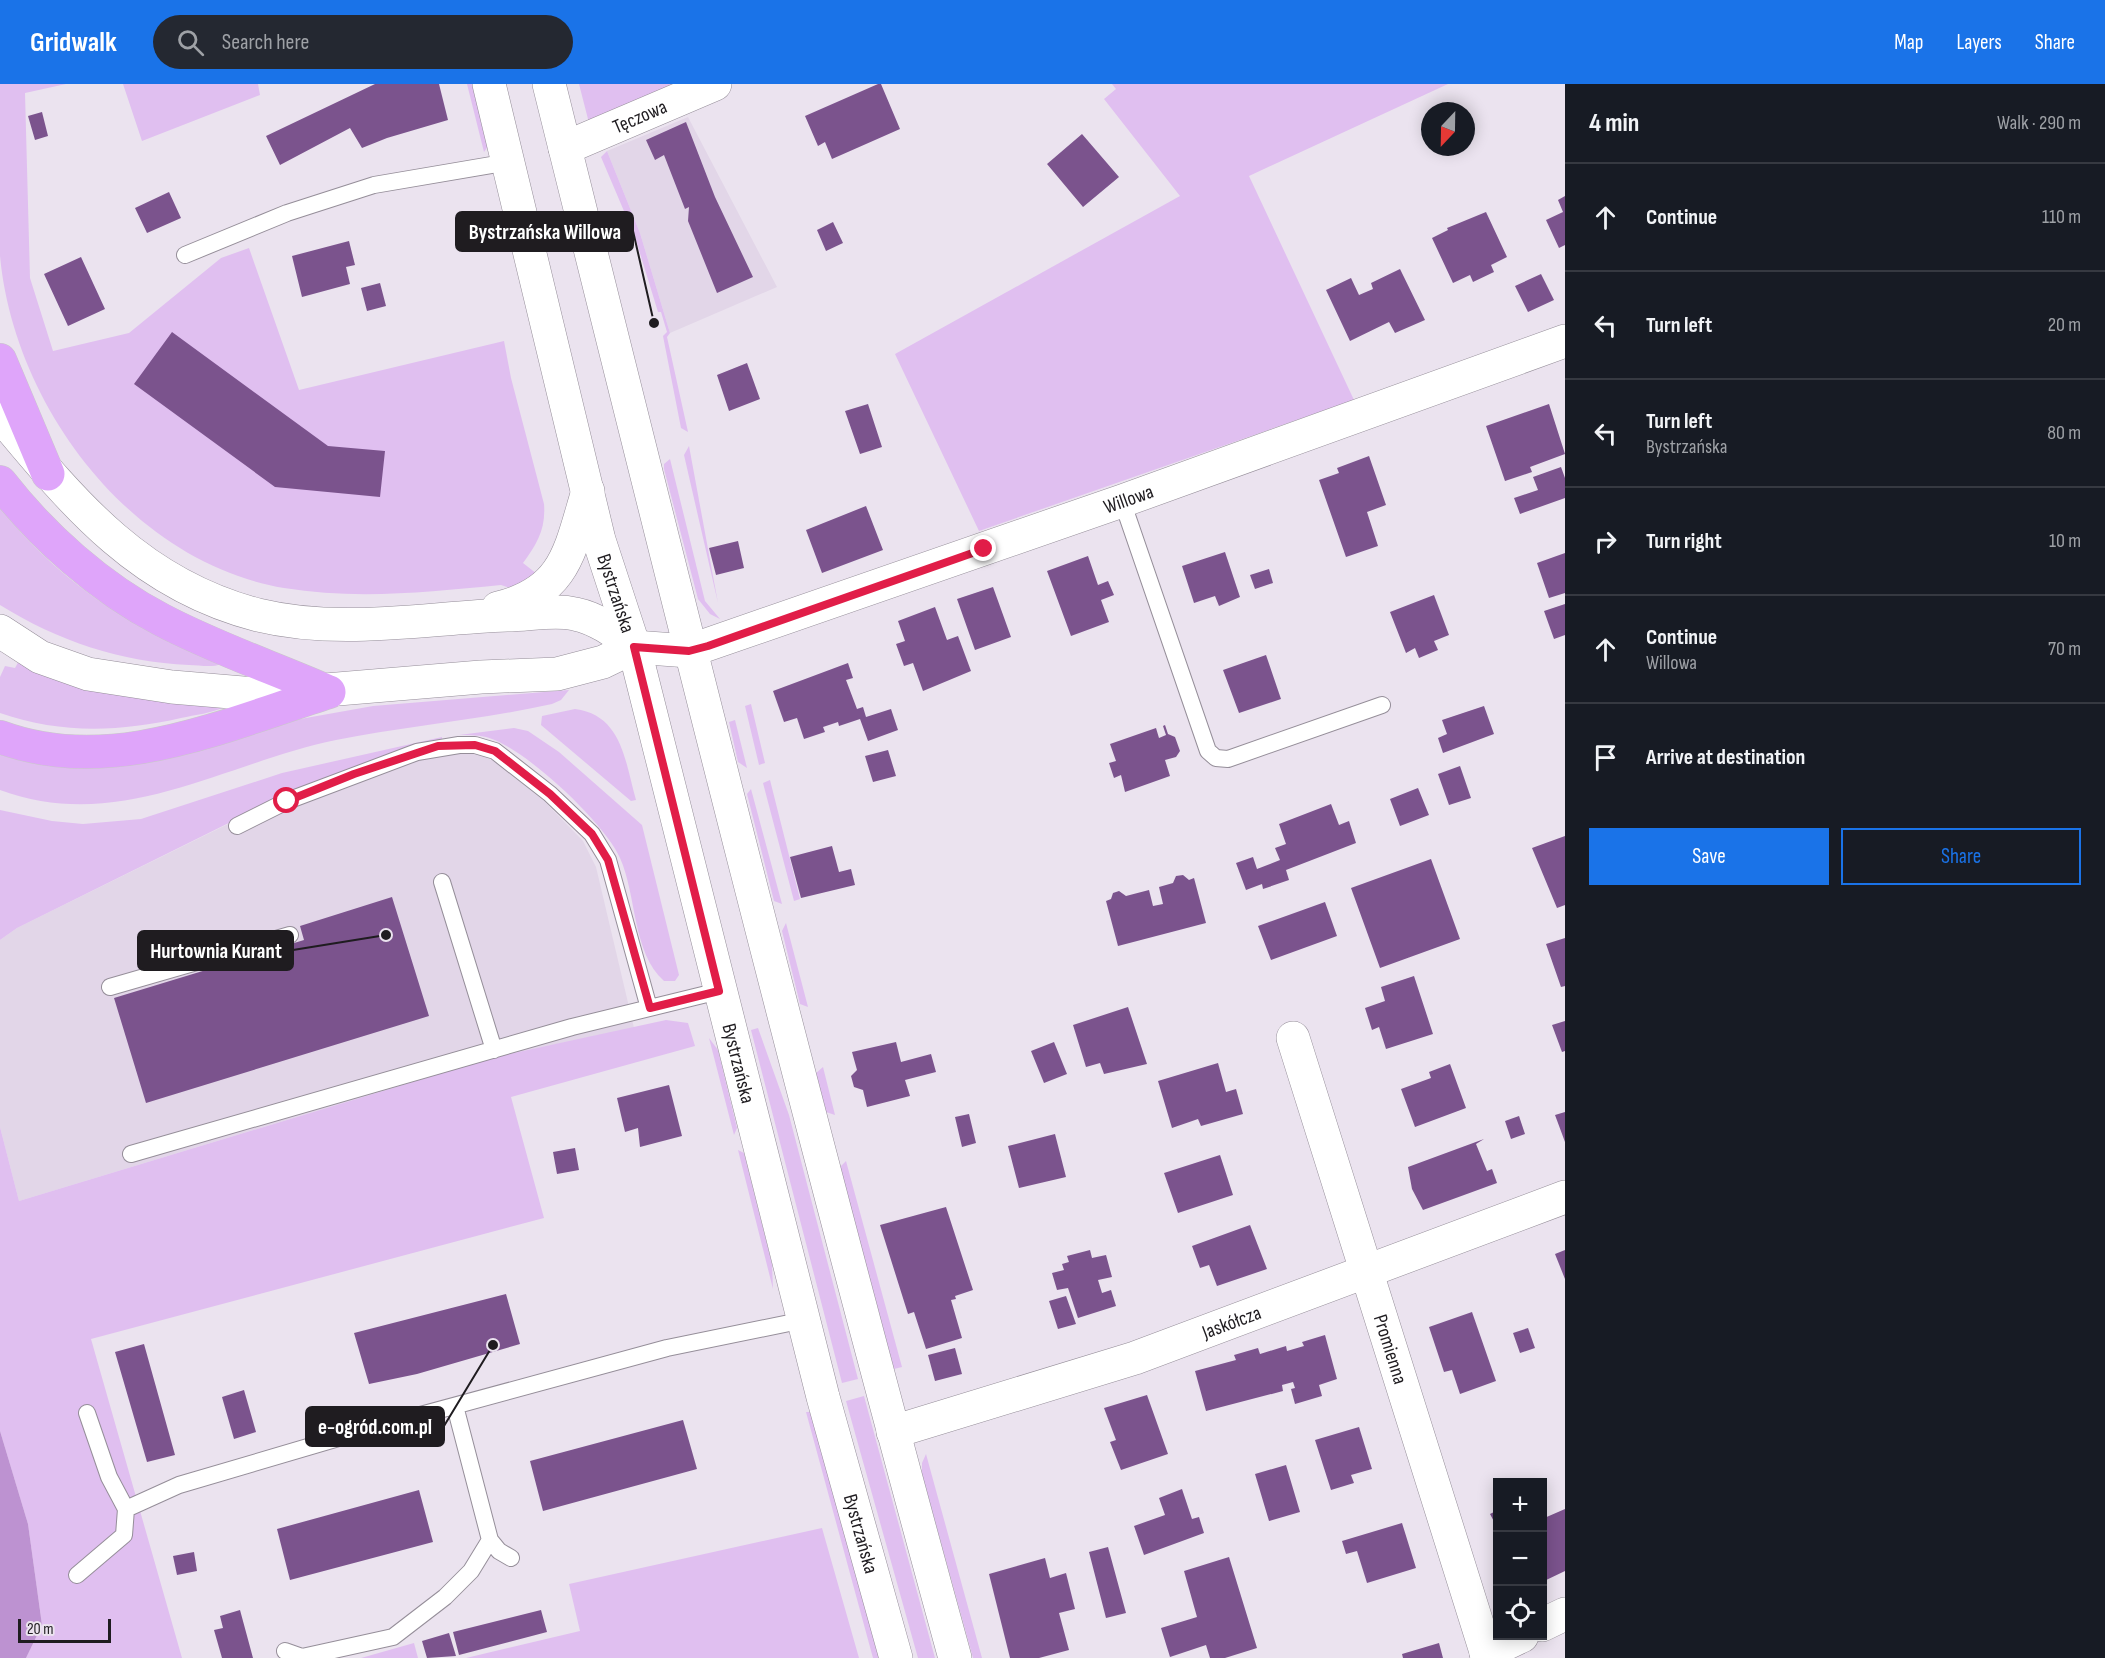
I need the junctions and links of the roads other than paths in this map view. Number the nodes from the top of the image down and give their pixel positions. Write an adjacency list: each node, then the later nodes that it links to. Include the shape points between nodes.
1 (489, 84): 5 (main road, Bystrzańska)
2 (549, 84): 4 (main road)
3 (715, 84): 4 (main road, Tęczowa)
4 (565, 148): 17 (main road)
5 (509, 162): 6 (lane, via 374,185 287,213); 12 (main road, Bystrzańska)
6 (185, 255)
7 (1565, 341): 13 (main road, Willowa)
8 (0, 360): 10 (highway)
9 (0, 415): 10 (main road)
10 (48, 474): 14 (main road, via 116,543 169,579 213,600 258,615 300,622 402,624)
11 (0, 482): 18 (highway, via 57,543 105,584 161,620)
12 (589, 490): 14 (main road, via 563,564 541,591 522,602); 16 (main road, Bystrzańska, via 599,540)
13 (1122, 501): 17 (main road, Willowa); 19 (lane, via 1209,751 1216,758 1228,759)
14 (457, 617): 16 (main road, via 573,613 612,629)
15 (0, 632): 18 (main road, via 48,660 113,679 266,695)
16 (634, 647): 17 (main road); 18 (main road, via 603,662 558,674); 25 (main road, Bystrzańska)
17 (689, 651): 35 (main road)
18 (329, 692): 20 (highway, via 172,741 119,751 71,753 23,746)
19 (1382, 705)
20 (0, 737)
21 (237, 826): 26 (lane, via 287,801 417,752 459,745 495,751 550,794 592,834 608,860)
22 (442, 882): 28 (lane)
23 (290, 935): 24 (lane)
24 (111, 987)
25 (719, 991): 26 (lane); 32 (main road, Bystrzańska)
26 (650, 1008): 28 (lane)
27 (1293, 1038): 31 (main road, Promienna)
28 (494, 1050): 29 (lane)
29 (131, 1154)
30 (1565, 1197): 31 (main road, Jaskółcza)
31 (1366, 1270): 35 (main road, Jaskółcza, via 1135,1358); 44 (main road, Promienna)
32 (804, 1320): 33 (lane, via 667,1348); 45 (main road, Bystrzańska)
33 (455, 1406): 36 (lane, via 179,1485); 37 (lane)
34 (87, 1413): 36 (lane, via 109,1478)
35 (893, 1432): 46 (main road)
36 (126, 1509): 39 (lane, via 124,1535)
37 (490, 1540): 38 (lane); 43 (lane, via 471,1570 445,1597 393,1637 302,1657)
38 (511, 1558)
39 (77, 1575)
40 (1565, 1614): 41 (main road)
41 (1547, 1623)
42 (1513, 1640): 44 (main road)
43 (285, 1651)
44 (1487, 1655)
45 (896, 1658)
46 (955, 1658)

